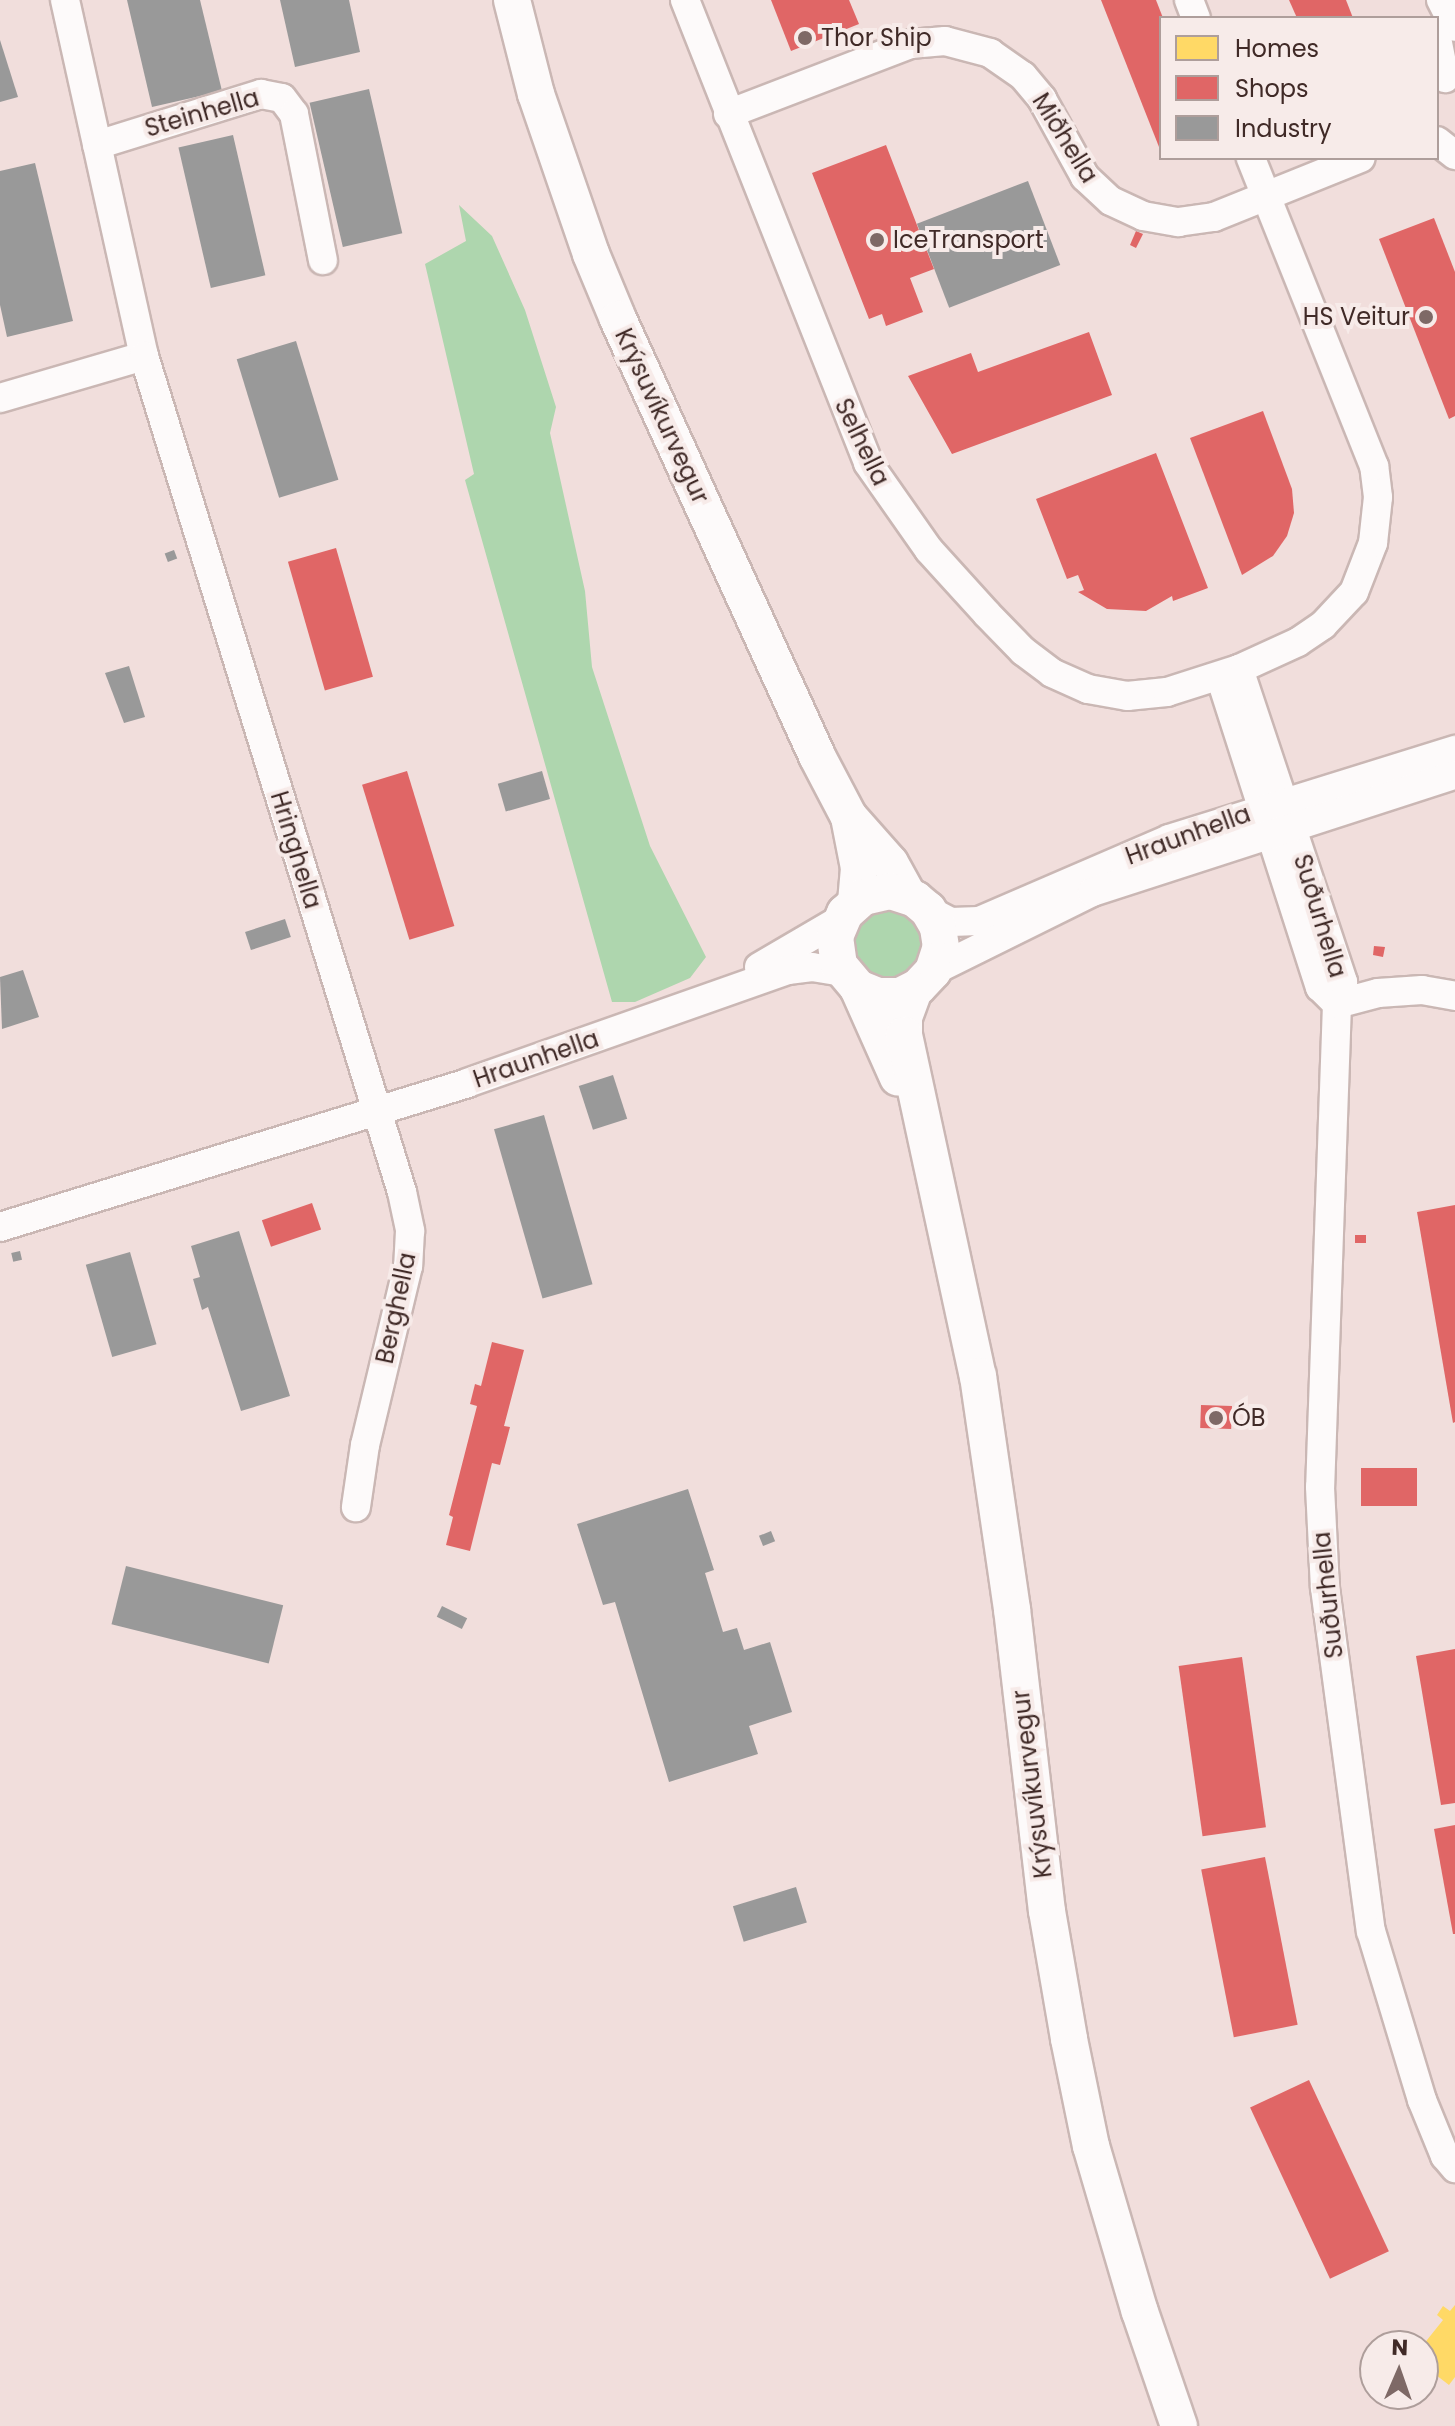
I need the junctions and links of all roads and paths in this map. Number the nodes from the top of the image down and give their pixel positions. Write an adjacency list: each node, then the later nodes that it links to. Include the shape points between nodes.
1 (65, 0): 10 (street)
2 (512, 0): 22 (main road, Krýsuvíkurvegur, via 536,94 618,319)
3 (685, 0): 8 (street, Selhella)
4 (1441, 0): 5 (street)
5 (1455, 27)
6 (1439, 47): 7 (street)
7 (1446, 79)
8 (728, 114): 14 (street, Miðhella, via 910,44 963,44 1000,58 1023,76 1042,99 1085,177 1126,210 1160,220 1196,221); 18 (street, Selhella, via 868,463 929,550 1023,651 1052,673 1088,689 1127,696 1158,693)
9 (1439, 143): 11 (street)
10 (97, 145): 15 (street, Steinhella, via 261,94 282,98 294,114); 16 (street)
11 (1455, 155)
12 (1252, 160): 14 (street, Selhella)
13 (1356, 160): 14 (street, Miðhella)
14 (1266, 198): 18 (street, Selhella, via 1374,466 1378,497 1373,543 1354,592 1298,642)
15 (323, 260)
16 (144, 356): 17 (street); 31 (street, Hringhella)
17 (0, 398)
18 (1229, 672): 21 (street)
19 (1455, 750): 21 (street, Hraunhella)
20 (1455, 775): 23 (street, Hraunhella)
21 (1272, 805): 23 (street); 24 (street, Hraunhella, via 1155,845 979,921 951,922)
22 (849, 817): 24 (main road, Krýsuvíkurvegur); 25 (main road, Krýsuvíkurvegur, via 859,868)
23 (1281, 832): 27 (street, Hraunhella, via 1092,892); 30 (street, Suðurhella, via 1343,982)
24 (918, 902): 25 (main road, via 881,892); 27 (main road, via 941,941)
25 (848, 910): 26 (main road, via 835,947); 29 (street, Hraunhella)
26 (850, 980): 27 (main road, via 885,997); 29 (street, Hraunhella, via 801,967); 32 (main road, Krýsuvíkurvegur)
27 (924, 981): 32 (main road, Krýsuvíkurvegur, via 904,1018 904,1035)
28 (1455, 996): 30 (street, via 1422,990 1378,993)
29 (695, 1003): 31 (street, Hraunhella)
30 (1337, 1004): 35 (street, Suðurhella, via 1320,1487 1325,1588 1371,1931 1408,2061 1433,2131)
31 (377, 1112): 33 (street); 34 (street, Berghella, via 410,1231 408,1266 365,1445)
32 (925, 1133): 36 (main road, Krýsuvíkurvegur, via 981,1390 1047,1911 1069,2039 1091,2146)
33 (0, 1227)
34 (356, 1507)
35 (1455, 2168)
36 (1179, 2426)

